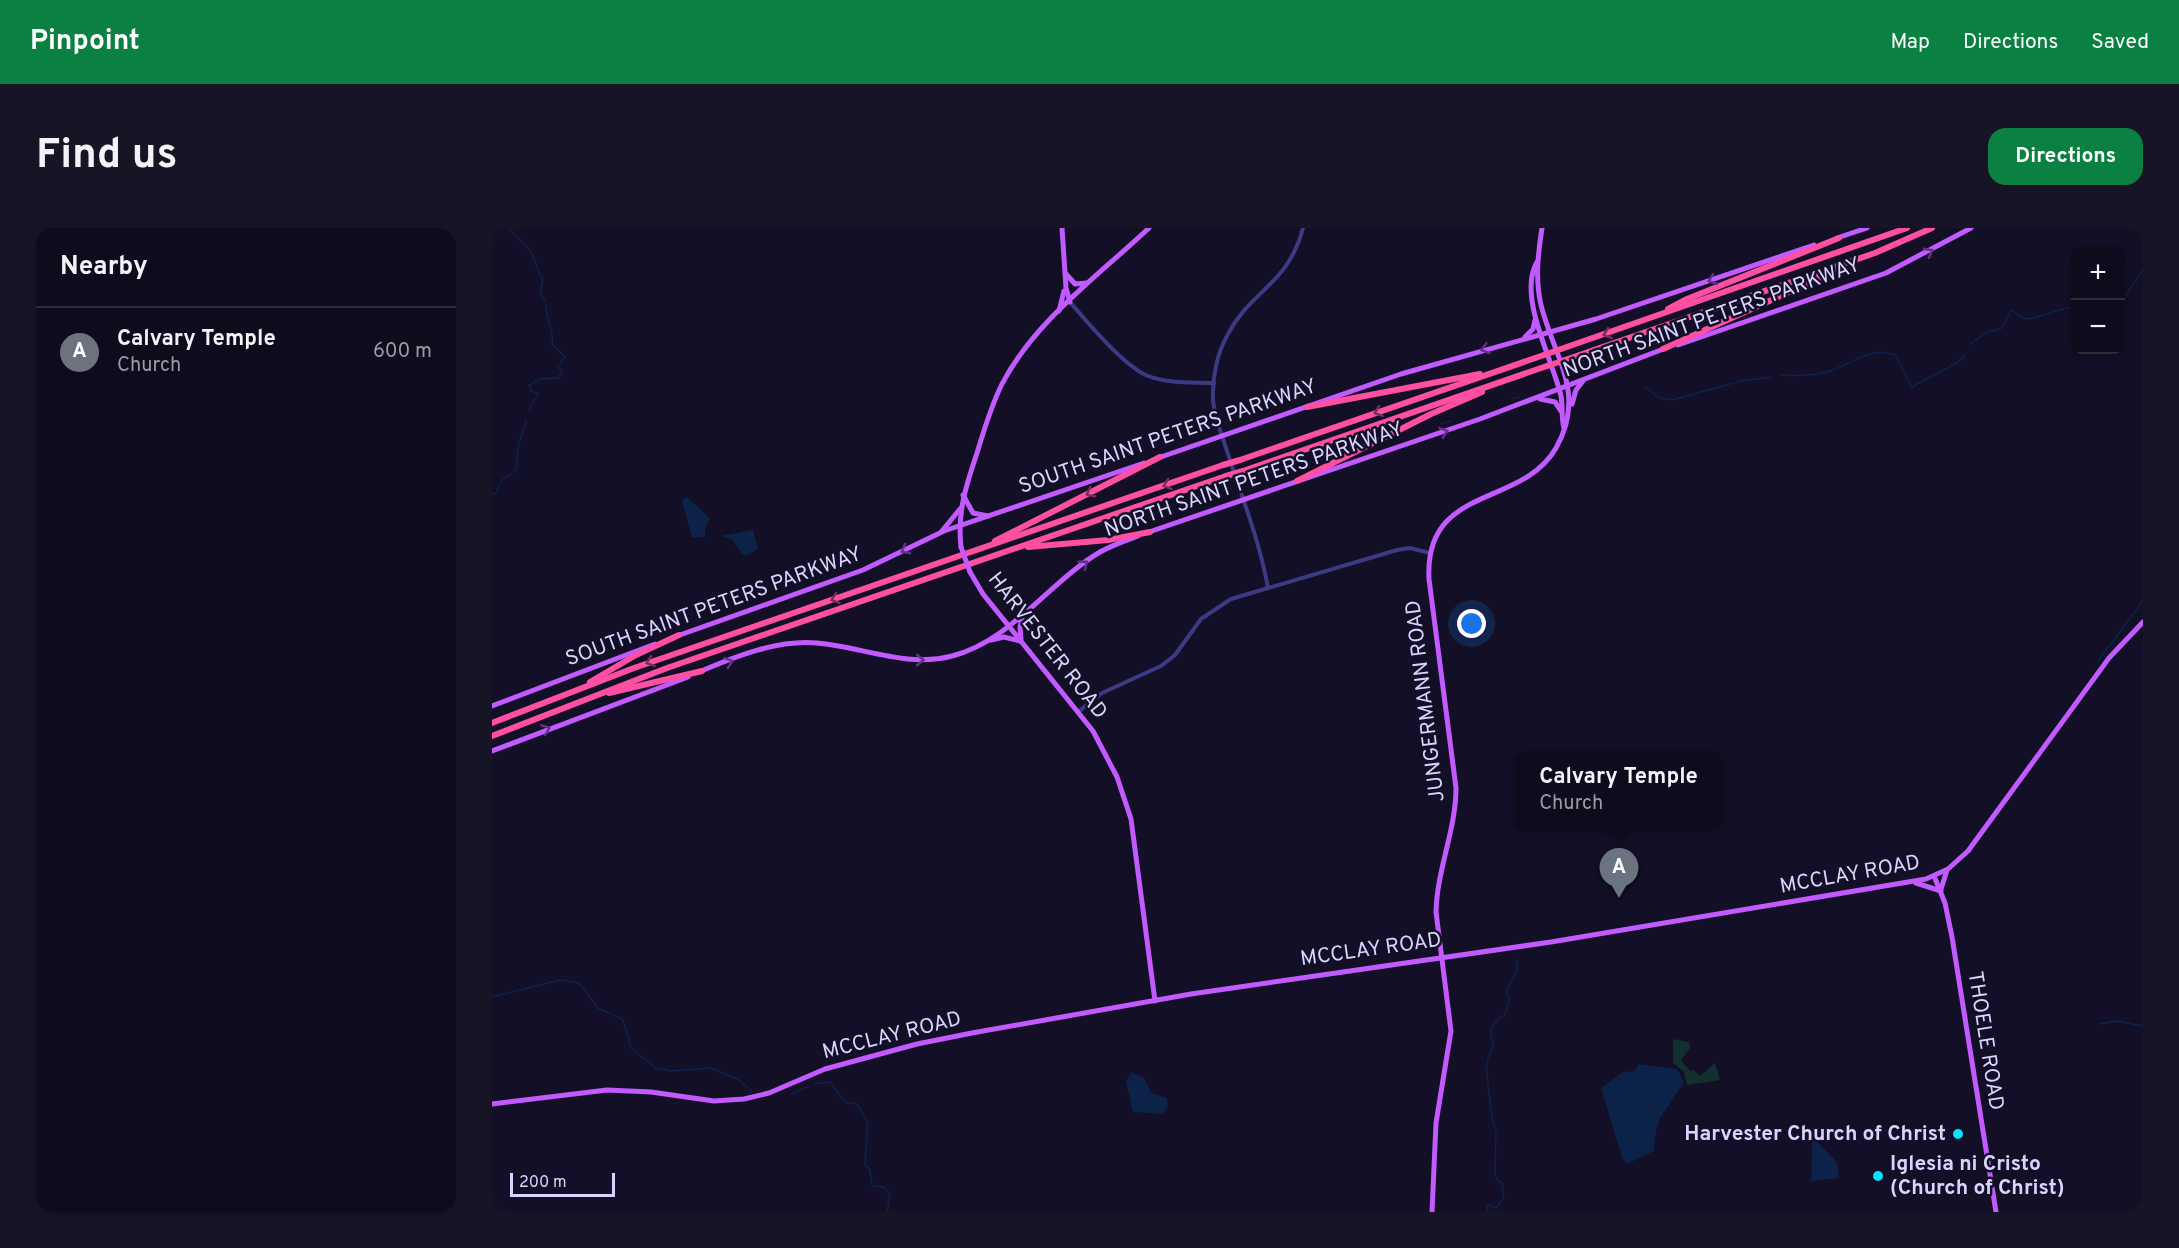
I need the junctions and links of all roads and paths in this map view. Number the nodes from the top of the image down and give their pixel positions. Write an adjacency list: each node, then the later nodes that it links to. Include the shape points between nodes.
1 (1062, 228): 12 (main road)
2 (1149, 228): 13 (main road, HARVESTER ROAD)
3 (1303, 228): 26 (street, via 1287,266 1236,320 1217,362)
4 (1542, 228): 11 (main road, JUNGERMANN ROAD)
5 (1867, 228): 9 (main road, SOUTH SAINT PETERS PARKWAY)
6 (1907, 228): 18 (highway)
7 (1932, 228): 10 (highway)
8 (1971, 228): 22 (main road, NORTH SAINT PETERS PARKWAY, one-way to 8, via 1886,273)
9 (1839, 238): 18 (highway, via 1687,299); 19 (main road, SOUTH SAINT PETERS PARKWAY, one-way to 19)
10 (1856, 260): 22 (highway); 25 (highway, bridge)
11 (1537, 262): 17 (main road, JUNGERMANN ROAD, via 1532,279); 19 (main road, JUNGERMANN ROAD, via 1541,305)
12 (1066, 274): 13 (main road, via 1075,284); 14 (main road)
13 (1094, 279): 15 (main road, HARVESTER ROAD)
14 (1066, 284): 15 (main road); 16 (main road)
15 (1070, 302): 16 (main road, HARVESTER ROAD); 26 (street, via 1125,361 1142,373 1161,380)
16 (1058, 313): 37 (main road, HARVESTER ROAD, via 1024,350 1002,385)
17 (1536, 315): 20 (main road, JUNGERMANN ROAD); 21 (main road, via 1533,329)
18 (1652, 318): 23 (highway, one-way to 23, bridge)
19 (1551, 332): 20 (main road, SOUTH SAINT PETERS PARKWAY); 27 (main road, JUNGERMANN ROAD)
20 (1541, 334): 21 (main road, SOUTH SAINT PETERS PARKWAY); 28 (main road, JUNGERMANN ROAD)
21 (1522, 339): 30 (main road, SOUTH SAINT PETERS PARKWAY, one-way to 30, via 1419,368)
22 (1663, 349): 24 (main road, NORTH SAINT PETERS PARKWAY)
23 (1492, 373): 30 (highway); 44 (highway, one-way to 44, bridge)
24 (1584, 379): 27 (main road, NORTH SAINT PETERS PARKWAY); 31 (main road)
25 (1501, 382): 36 (highway); 45 (highway, bridge)
26 (1214, 383): 34 (street, via 1215,415)
27 (1568, 386): 28 (main road, NORTH SAINT PETERS PARKWAY); 31 (main road, JUNGERMANN ROAD)
28 (1559, 389): 29 (main road, NORTH SAINT PETERS PARKWAY); 32 (main road, JUNGERMANN ROAD)
29 (1536, 399): 32 (main road, via 1555,402); 36 (main road, NORTH SAINT PETERS PARKWAY, one-way to 29)
30 (1306, 407): 34 (main road, SOUTH SAINT PETERS PARKWAY)
31 (1570, 408): 33 (main road, JUNGERMANN ROAD)
32 (1562, 413): 33 (main road, JUNGERMANN ROAD)
33 (1564, 428): 46 (main road, JUNGERMANN ROAD, via 1553,453 1533,473 1453,514)
34 (1222, 435): 35 (main road, SOUTH SAINT PETERS PARKWAY); 38 (street)
35 (1160, 457): 40 (main road, SOUTH SAINT PETERS PARKWAY); 44 (highway, one-way to 44)
36 (1297, 481): 38 (main road, NORTH SAINT PETERS PARKWAY)
37 (963, 494): 39 (main road, HARVESTER ROAD); 40 (main road, via 973,513)
38 (1242, 500): 42 (main road, NORTH SAINT PETERS PARKWAY); 47 (street)
39 (960, 509): 41 (main road, HARVESTER ROAD); 43 (main road)
40 (993, 515): 41 (main road, SOUTH SAINT PETERS PARKWAY)
41 (958, 527): 43 (main road, SOUTH SAINT PETERS PARKWAY); 50 (main road, HARVESTER ROAD, bridge, via 970,573)
42 (1150, 532): 45 (highway); 48 (main road, NORTH SAINT PETERS PARKWAY, one-way to 42, via 1099,553)
43 (939, 533): 51 (main road, SOUTH SAINT PETERS PARKWAY, one-way to 51, via 863,570)
44 (983, 548): 55 (highway, one-way to 55)
45 (1012, 549): 56 (highway)
46 (1430, 553): 47 (street, via 1410,548 1396,550); 66 (main road, JUNGERMANN ROAD, via 1429,579 1456,788 1454,820 1436,894)
47 (1268, 588): 58 (street, via 1230,599 1214,609 1166,662 1102,693)
48 (1023, 613): 50 (main road, NORTH SAINT PETERS PARKWAY); 53 (main road)
49 (2143, 622): 62 (main road, MCCLAY ROAD, via 2109,658 1968,851)
50 (1008, 624): 52 (main road, NORTH SAINT PETERS PARKWAY); 53 (main road, HARVESTER ROAD)
51 (679, 635): 55 (highway); 57 (main road, SOUTH SAINT PETERS PARKWAY)
52 (987, 641): 53 (main road, via 1004,637); 54 (main road, NORTH SAINT PETERS PARKWAY, one-way to 52, via 792,643 817,643 919,661 957,655)
53 (1021, 641): 58 (main road, HARVESTER ROAD)
54 (702, 671): 56 (highway); 61 (main road, NORTH SAINT PETERS PARKWAY, one-way to 54)
55 (585, 686): 59 (highway)
56 (596, 695): 60 (highway)
57 (492, 706)
58 (1078, 712): 67 (main road, HARVESTER ROAD, via 1104,748 1128,807)
59 (492, 723)
60 (492, 736)
61 (492, 751)
62 (1948, 869): 63 (main road, MCCLAY ROAD); 65 (main road)
63 (1934, 876): 64 (main road, MCCLAY ROAD); 65 (main road, THOELE ROAD)
64 (1915, 882): 65 (main road); 66 (main road, MCCLAY ROAD)
65 (1941, 891): 70 (main road, THOELE ROAD)
66 (1442, 957): 67 (main road, MCCLAY ROAD); 69 (main road, JUNGERMANN ROAD, via 1451,1031 1436,1123)
67 (1155, 1001): 68 (main road, MCCLAY ROAD, via 917,1044 825,1069 744,1100 714,1101 607,1090)
68 (492, 1104)
69 (1432, 1212)
70 (1996, 1212)

